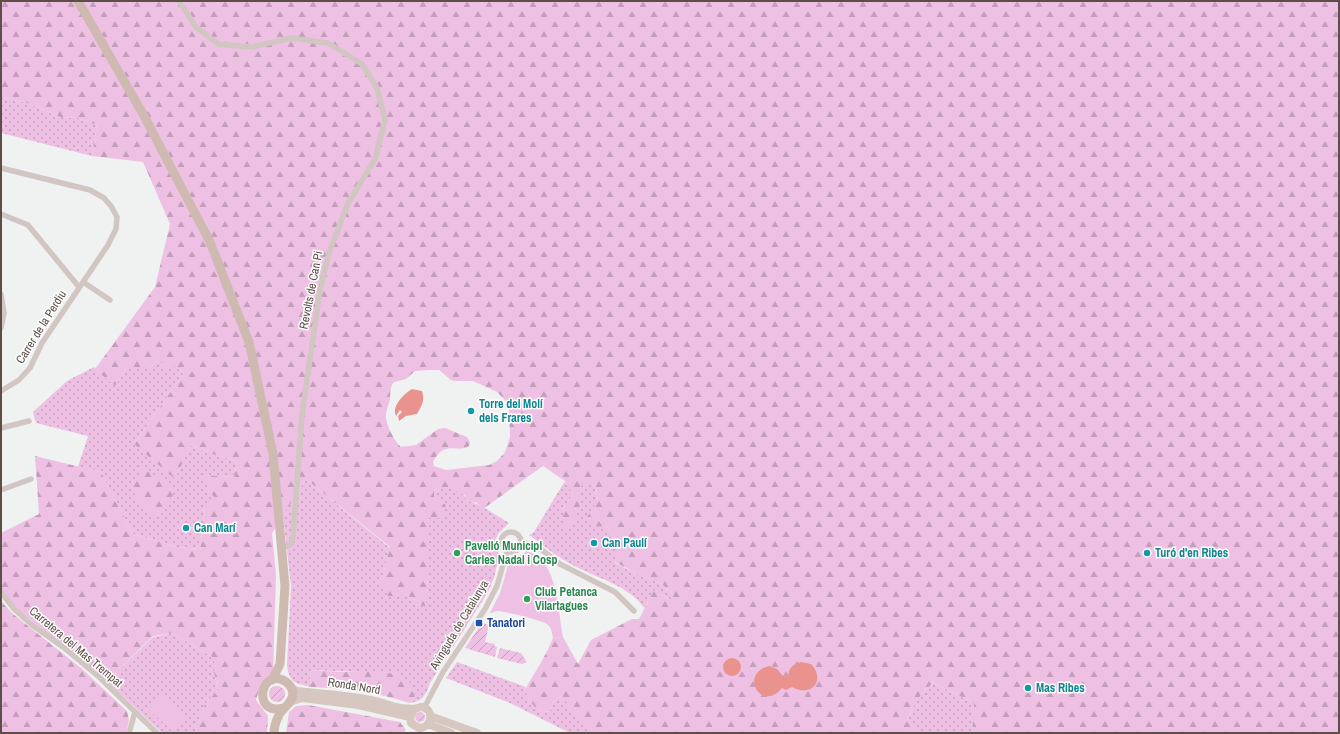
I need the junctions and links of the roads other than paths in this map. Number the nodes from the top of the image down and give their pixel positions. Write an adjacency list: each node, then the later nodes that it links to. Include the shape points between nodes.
1 (78, 1): 16 (main road, via 143,114 210,242 249,342 273,454)
2 (179, 1): 16 (street, Revolts de Can Pi, via 196,27 218,44 252,47 292,38 328,44 362,64 377,88 385,120 375,159 348,203 329,253 320,290 302,414 293,537 290,545)
3 (1, 168): 5 (street, Carrer de la Perdiu, via 90,190 104,198 111,206 117,217 116,229)
4 (1, 214): 6 (street, via 28,225)
5 (83, 282): 6 (street, Carrer de la Perdiu); 8 (street)
6 (79, 287): 10 (street, Carrer de la Perdiu, via 42,343 30,368 19,380)
7 (1, 294): 9 (street, via 4,313)
8 (110, 300)
9 (1, 328)
10 (1, 390)
11 (29, 421): 12 (street)
12 (1, 428)
13 (31, 480): 14 (street)
14 (1, 490)
15 (521, 541): 17 (street, via 518,549); 17 (street, via 516,533 506,533 502,536 501,542); 19 (street, via 542,550 560,564 615,592)
16 (281, 548): 20 (main road, via 285,586)
17 (507, 551): 25 (street, Avinguda de Catalunya, via 498,586 443,672)
18 (1, 592): 27 (street, Carretera del Mas Trempat, via 14,609 99,677)
19 (634, 611)
20 (280, 664): 21 (main road); 22 (main road)
21 (272, 680): 22 (main road, via 277,679); 24 (main road, via 265,686 262,695)
22 (288, 684): 23 (main road, via 292,697); 26 (street, Ronda Nord, via 297,690 335,694)
23 (287, 705): 24 (main road, via 279,709); 29 (street, Ronda Nord, via 302,698 351,704); 31 (main road)
24 (269, 707): 31 (main road)
25 (424, 708): 26 (street, Ronda Nord); 28 (street)
26 (414, 709): 29 (street)
27 (135, 712): 32 (street); 33 (street, Carretera del Mas Trempat)
28 (430, 716): 30 (street); 35 (street)
29 (410, 717): 30 (street, via 415,729)
30 (428, 724): 34 (street)
31 (274, 729)
32 (129, 733)
33 (157, 733)
34 (451, 733)
35 (477, 733)

